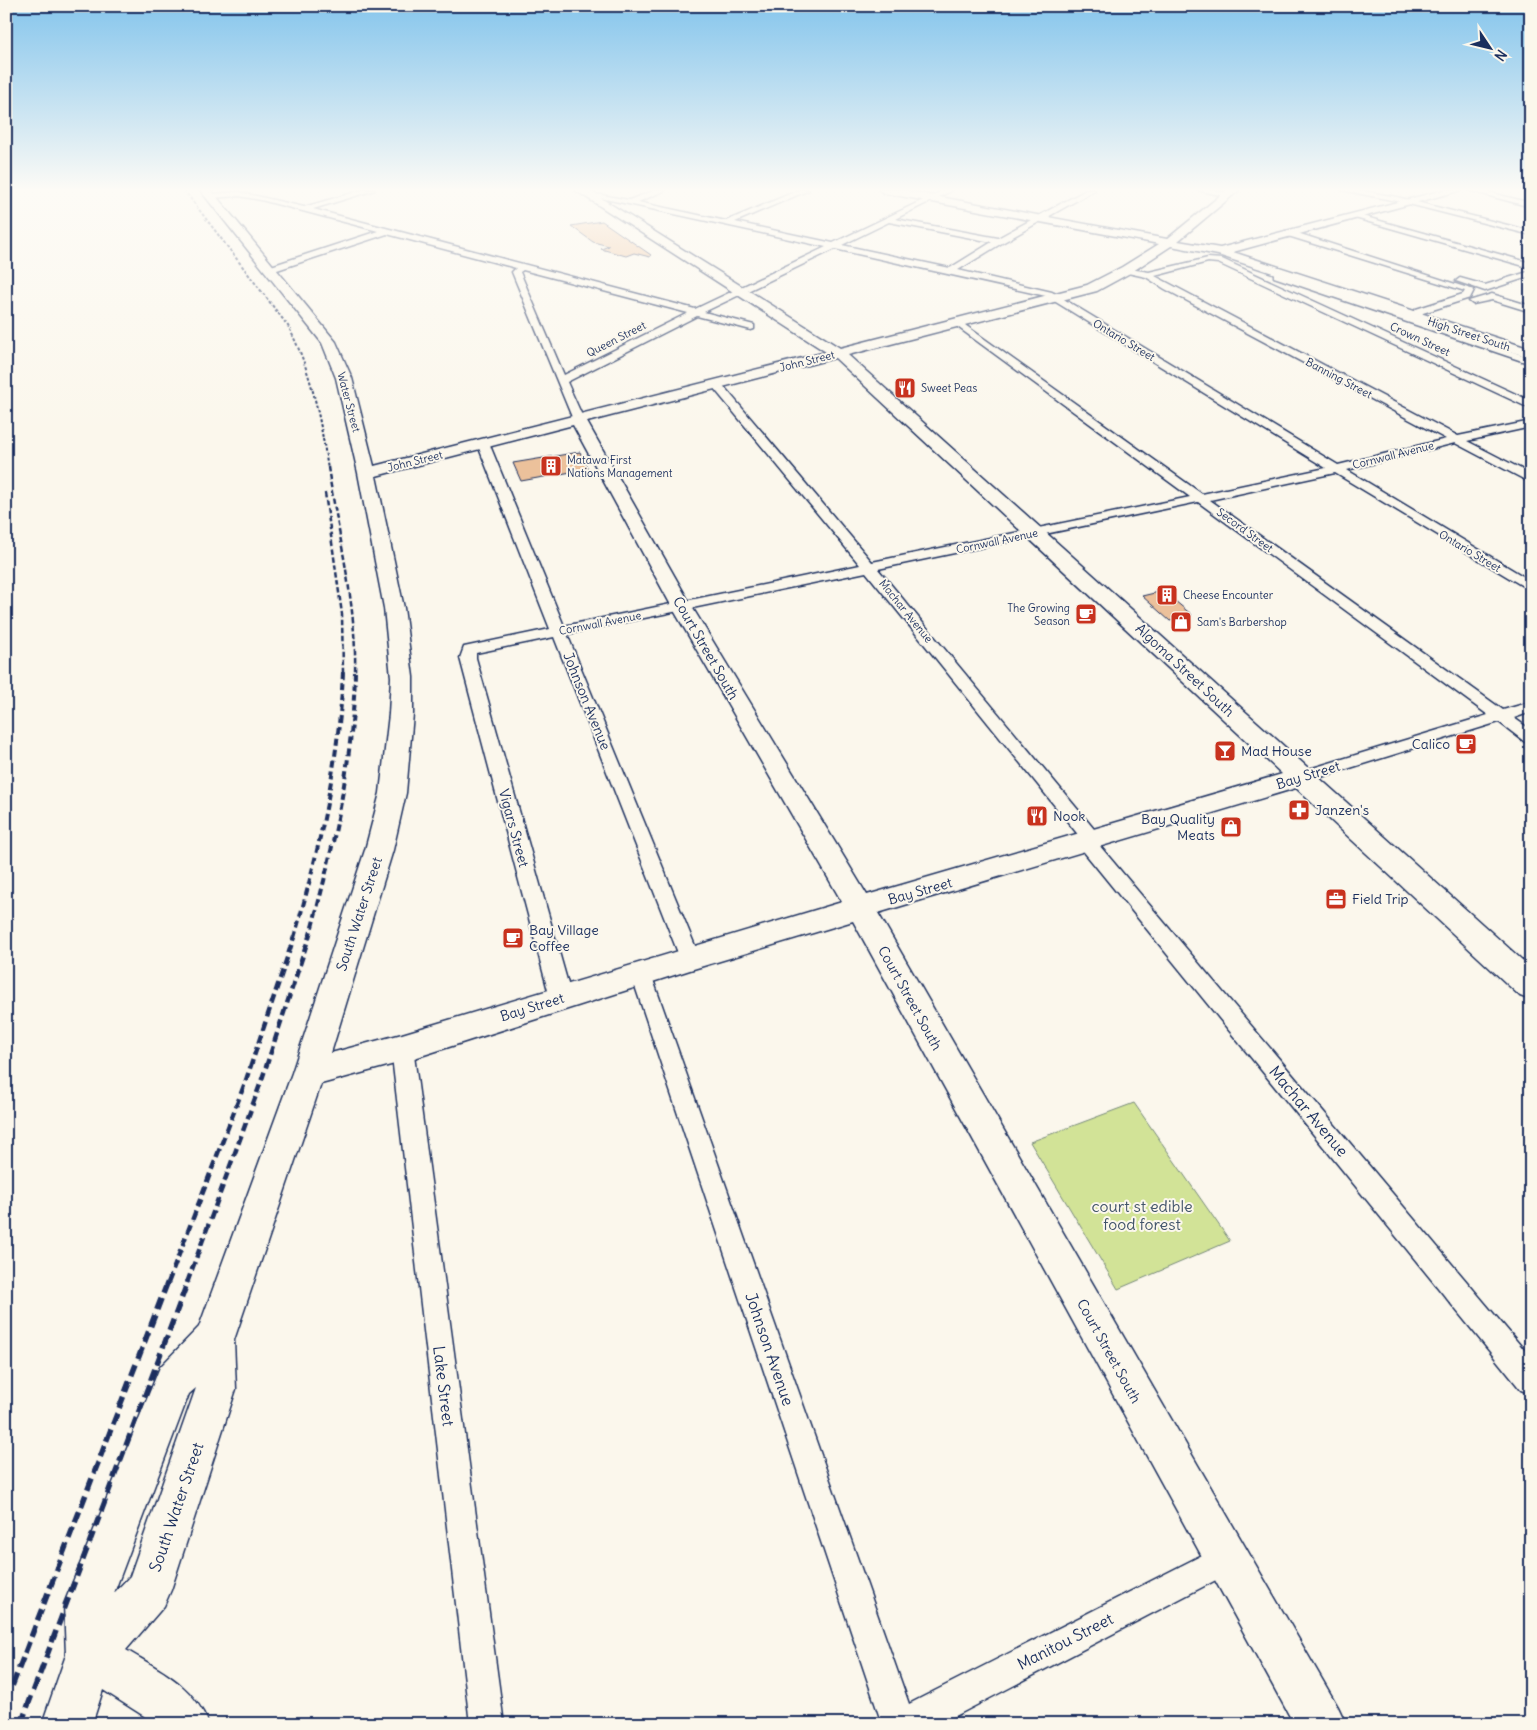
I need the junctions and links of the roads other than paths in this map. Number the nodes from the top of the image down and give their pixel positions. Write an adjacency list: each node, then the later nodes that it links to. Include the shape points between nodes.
1 (272, 271): 39 (main road, Water Street, via 329,342 344,378)
2 (517, 271): 31 (street, Court Street South)
3 (539, 271): 24 (street)
4 (709, 271): 18 (main road, Algoma Street South)
5 (783, 271): 18 (street, Queen Street)
6 (951, 271): 20 (street, Ontario Street)
7 (1125, 271): 20 (main road, John Street, via 1092,288)
8 (1129, 271): 16 (street)
9 (1166, 271): 16 (street)
10 (1246, 271): 33 (street, Crown Street)
11 (1254, 271): 30 (street, via 1276,275)
12 (1278, 271): 25 (main road, High Street South)
13 (1411, 271): 25 (street, via 1470,290 1467,296 1419,311)
14 (1421, 271): 19 (street)
15 (1531, 273): 19 (street)
16 (1149, 275): 36 (street, Banning Street)
17 (1531, 281): 22 (street, via 1501,292)
18 (741, 291): 24 (street, Queen Street); 28 (main road, Algoma Street South)
19 (1489, 291): 21 (street); 25 (street, via 1433,316)
20 (1056, 298): 26 (main road, John Street); 38 (street, Ontario Street)
21 (1508, 302): 23 (street)
22 (1531, 302)
23 (1531, 309)
24 (699, 312): 27 (street); 31 (street, Queen Street)
25 (1417, 316): 29 (main road, High Street South)
26 (958, 323): 28 (main road, John Street); 41 (street, Secord Street)
27 (750, 327)
28 (838, 353): 32 (main road, John Street); 42 (main road, Algoma Street South)
29 (1531, 354)
30 (1531, 361)
31 (563, 380): 34 (street, Court Street South)
32 (716, 384): 34 (main road, John Street); 43 (street, Machar Avenue)
33 (1531, 406)
34 (578, 420): 37 (main road, John Street); 45 (main road, Court Street South)
35 (1531, 424): 36 (street, Cornwall Avenue)
36 (1456, 440): 38 (street, Cornwall Avenue); 40 (street, Banning Street)
37 (483, 444): 39 (main road, John Street); 46 (street, Johnson Avenue)
38 (1336, 469): 41 (street, Cornwall Avenue); 44 (street, Ontario Street)
39 (367, 472): 59 (main road, South Water Street, via 394,608 402,677 401,714 393,793 379,850)
40 (1531, 478)
41 (1200, 498): 42 (street, Cornwall Avenue); 49 (street, Secord Street)
42 (1036, 533): 43 (street, Cornwall Avenue); 51 (main road, Algoma Street South)
43 (870, 568): 45 (street, Cornwall Avenue); 52 (street, Machar Avenue)
44 (1531, 588)
45 (682, 607): 46 (street, Cornwall Avenue); 53 (main road, Court Street South)
46 (559, 631): 47 (street, Cornwall Avenue, via 469,650); 54 (street, Johnson Avenue)
47 (468, 658): 57 (street, Vigars Street)
48 (1531, 707): 49 (street, Bay Street)
49 (1500, 716): 50 (street, Secord Street); 51 (street, Bay Street)
50 (1531, 738)
51 (1302, 777): 52 (main road, Bay Street); 56 (main road, Algoma Street South)
52 (1089, 841): 53 (main road, Bay Street); 60 (street, Machar Avenue)
53 (860, 908): 54 (main road, Bay Street); 61 (main road, Court Street South)
54 (690, 958): 55 (main road, Bay Street)
55 (641, 974): 57 (main road, Bay Street); 66 (street, Johnson Avenue)
56 (1531, 987)
57 (561, 998): 58 (main road, Bay Street)
58 (402, 1048): 59 (main road, Bay Street); 65 (street, Lake Street)
59 (308, 1073): 62 (main road, South Water Street, via 214,1340 216,1389 148,1590)
60 (1531, 1380)
61 (1226, 1558): 67 (street, Manitou Street); 68 (main road, Court Street South)
62 (90, 1655): 63 (main road, South Water Street); 64 (main road, via 161,1699)
63 (67, 1724)
64 (184, 1724)
65 (487, 1724)
66 (899, 1724)
67 (905, 1724)
68 (1321, 1724)

